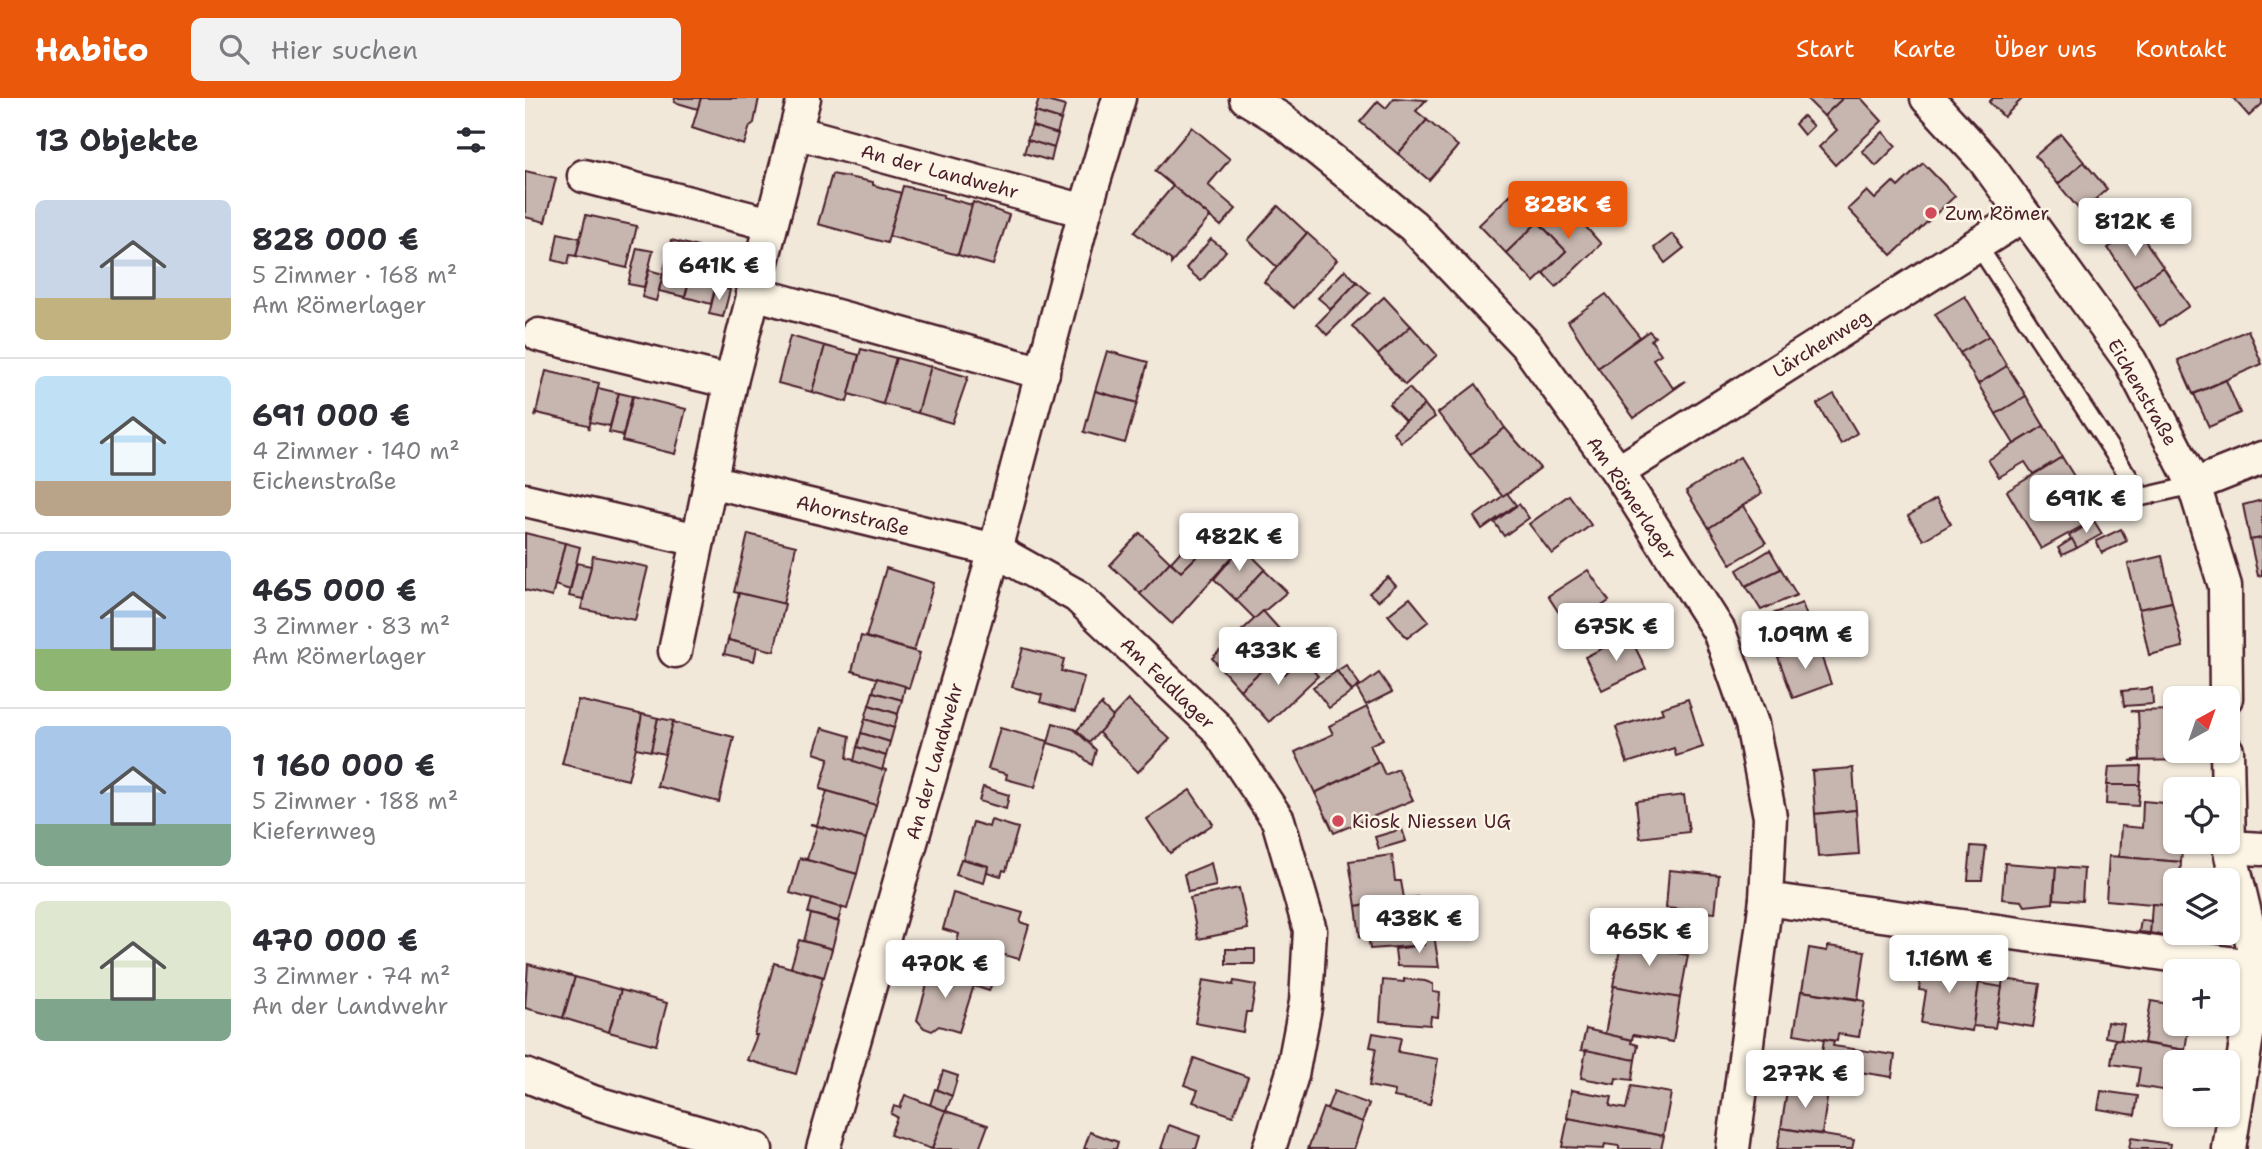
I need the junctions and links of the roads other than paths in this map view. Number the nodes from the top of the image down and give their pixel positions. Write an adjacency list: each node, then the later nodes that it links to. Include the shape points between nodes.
1 (804, 98): 5 (street)
2 (1119, 98): 7 (street, An der Landwehr)
3 (1246, 98): 16 (street, Am Römerlager, via 1279,118 1413,226 1528,347)
4 (1927, 98): 8 (street, Eichenstraße, via 1985,162)
5 (795, 132): 7 (street, An der Landwehr); 9 (street)
6 (584, 177): 9 (street)
7 (1085, 211): 13 (street, An der Landwehr)
8 (2024, 215): 10 (street, Lärchenweg); 18 (street, Eichenstraße, via 2130,360)
9 (771, 224): 11 (street)
10 (1977, 244): 16 (street, Lärchenweg); 18 (lane, via 2142,498)
11 (753, 293): 13 (street); 14 (street)
12 (539, 335): 14 (street)
13 (1043, 373): 21 (street, An der Landwehr)
14 (731, 382): 17 (street)
15 (2262, 458): 18 (street)
16 (1618, 472): 27 (street, Am Römerlager, via 1719,631 1752,724 1770,817)
17 (711, 481): 20 (street); 21 (street, Ahornstraße)
18 (2194, 485): 23 (street, Eichenstraße, via 2225,586)
19 (525, 499): 20 (street)
20 (698, 540): 22 (street)
21 (995, 550): 31 (street, An der Landwehr); 32 (street, Am Feldlager, via 1077,596 1216,727 1278,820 1310,930 1306,1002)
22 (675, 651)
23 (2226, 686)
24 (2240, 848): 25 (street)
25 (2262, 849)
26 (2231, 854): 28 (street)
27 (1766, 899): 28 (street); 33 (street, Am Römerlager)
28 (2258, 967): 34 (street)
29 (525, 1075): 30 (street, via 593,1102)
30 (756, 1149)
31 (823, 1149)
32 (1269, 1149)
33 (1733, 1149)
34 (2229, 1149)

